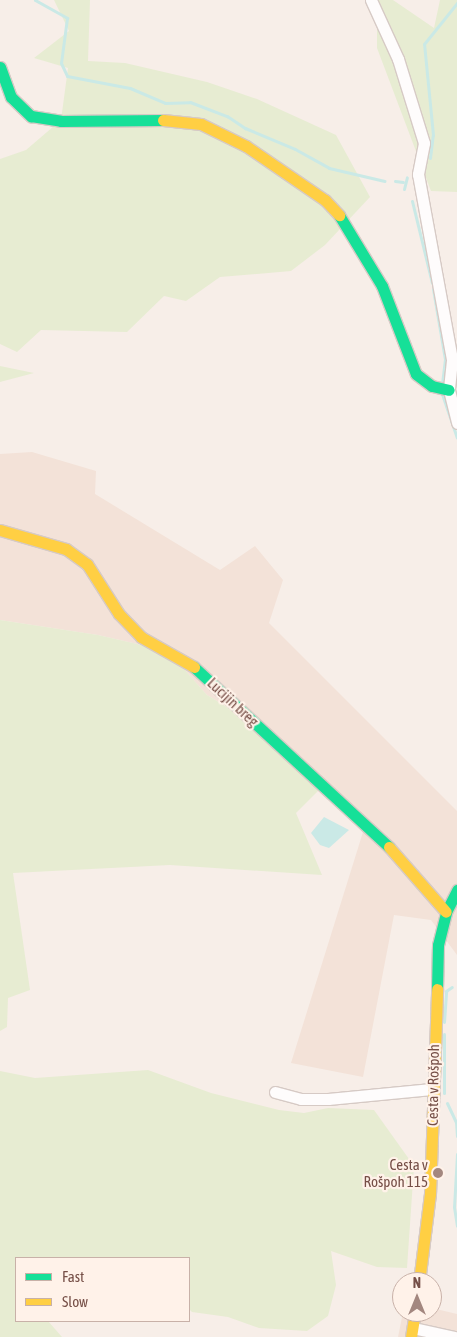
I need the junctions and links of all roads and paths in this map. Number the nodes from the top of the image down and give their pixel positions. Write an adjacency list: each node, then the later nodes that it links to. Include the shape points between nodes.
1 (371, 0): 3 (street, via 398,59 424,143 418,174 452,360)
2 (0, 68): 3 (street, via 11,97 31,116 61,121 159,119 201,124 246,146 325,200 342,219 382,286 416,374 432,386)
3 (449, 390): 4 (street)
4 (457, 423)
5 (0, 530): 7 (street, Lucijin breg, via 66,549 87,564 119,614 141,637 195,667 242,709 332,798 401,858)
6 (457, 890): 7 (street, Cesta v Rošpoh)
7 (446, 912): 8 (street, Cesta v Rošpoh, via 438,945)
8 (432, 1089): 9 (street, via 328,1099 301,1099); 10 (street, Cesta v Rošpoh, via 430,1194)
9 (275, 1092)
10 (420, 1272)
11 (412, 1332): 12 (street)
12 (455, 1337)

